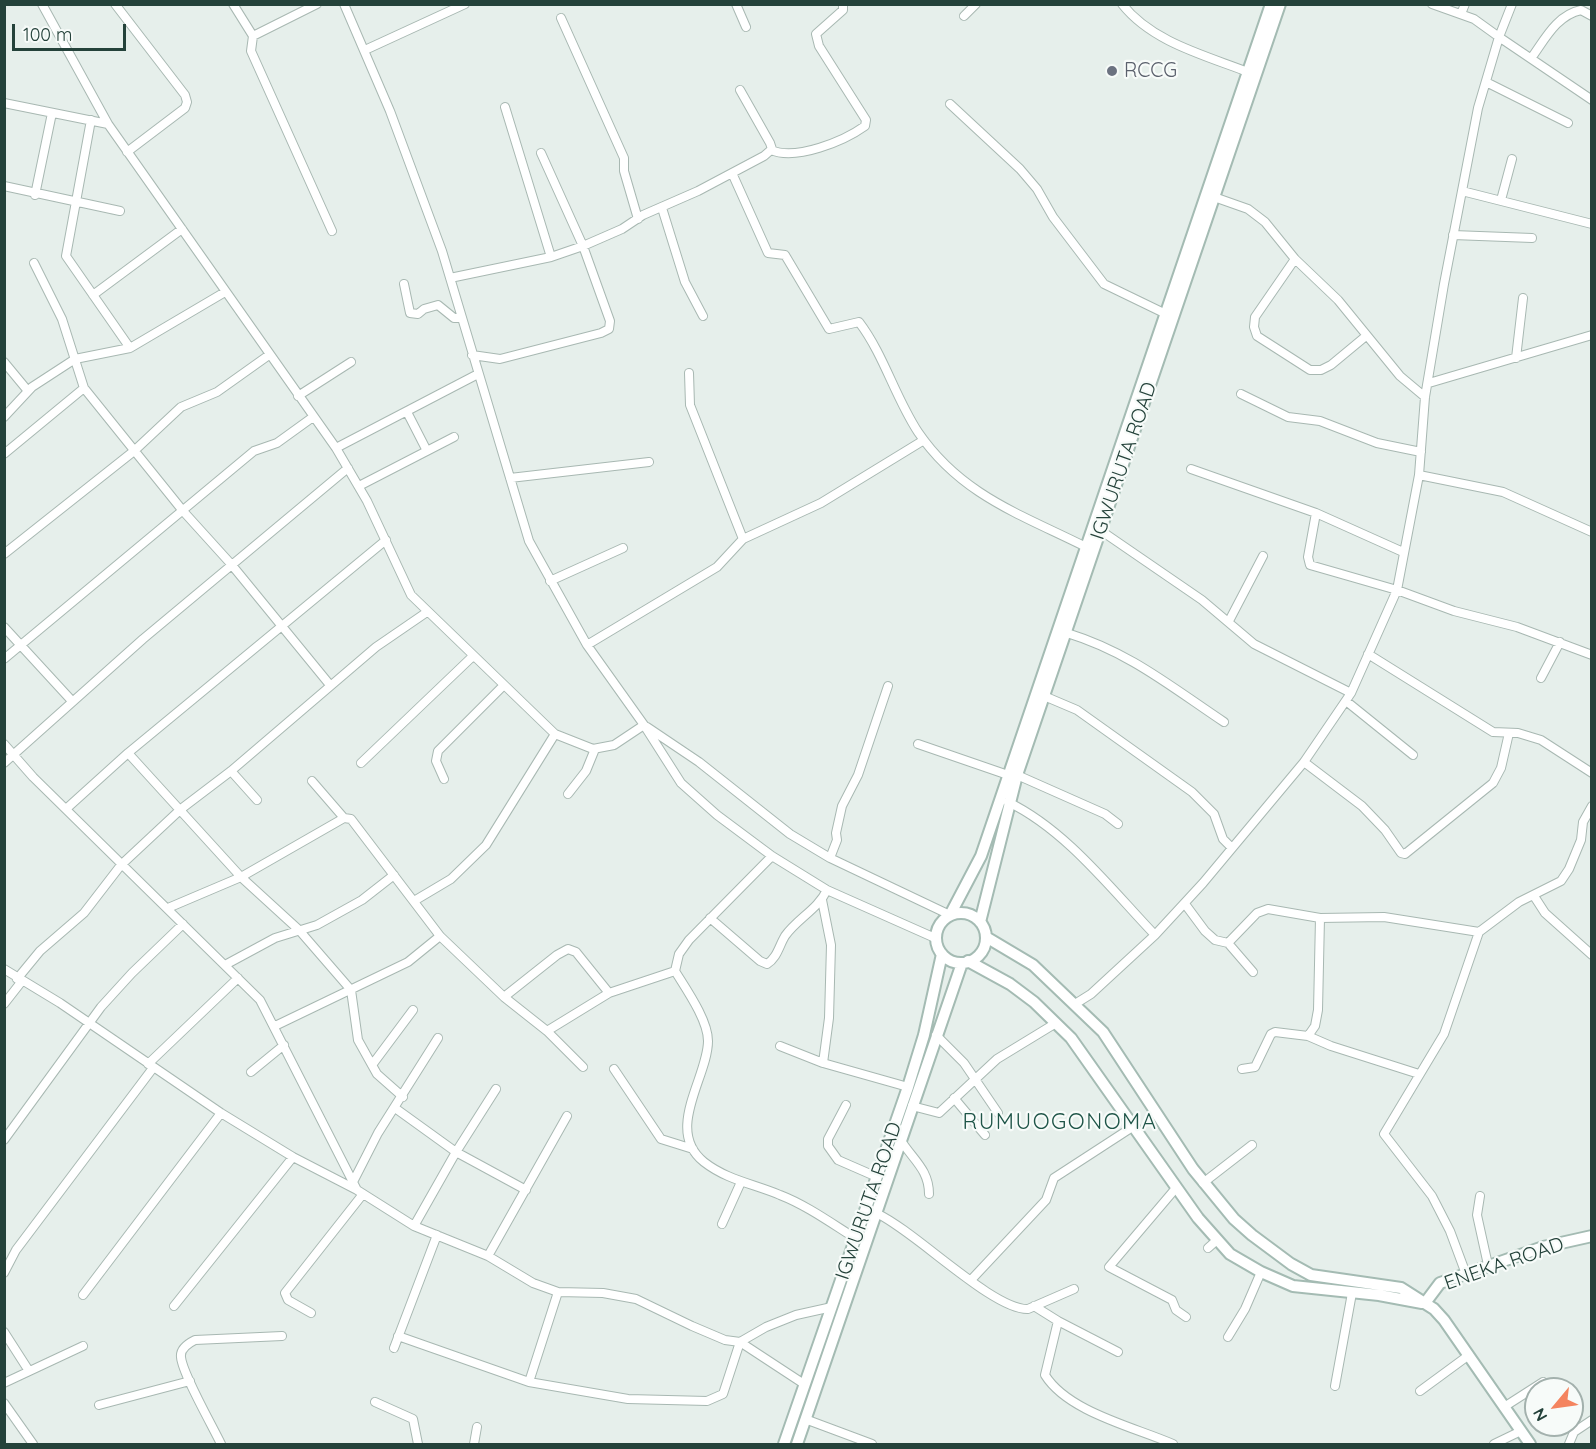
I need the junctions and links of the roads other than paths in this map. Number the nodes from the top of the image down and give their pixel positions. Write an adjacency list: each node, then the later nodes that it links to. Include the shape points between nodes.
1 (42, 4): 35 (street)
2 (114, 4): 37 (street, via 187,102 185,108)
3 (232, 4): 21 (street)
4 (317, 4): 21 (street)
5 (344, 4): 23 (street)
6 (465, 4): 23 (street)
7 (736, 4): 20 (street)
8 (843, 4): 36 (street, via 843,10 816,34 819,46 867,120 866,126 826,146 782,155)
9 (976, 4): 18 (street)
10 (1122, 4): 25 (street, via 1144,27)
11 (1271, 4): 25 (main road, IGWURUTA ROAD)
12 (1280, 4): 44 (main road, IGWURUTA ROAD)
13 (1432, 4): 17 (street)
14 (1465, 4): 17 (street)
15 (1512, 4): 22 (street)
16 (1588, 11): 24 (street, via 1573,12 1556,24)
17 (1461, 14): 22 (street, via 1474,18)
18 (964, 16)
19 (561, 18): 49 (street, via 624,158)
20 (746, 27)
21 (253, 36): 52 (street, via 251,51)
22 (1499, 37): 24 (street); 26 (street)
23 (365, 50): 59 (street)
24 (1532, 57): 28 (street)
25 (1248, 72): 64 (main road, IGWURUTA ROAD)
26 (1486, 82): 34 (street); 42 (street)
27 (740, 90): 36 (street)
28 (1592, 100)
29 (4, 104): 32 (street)
30 (950, 104): 64 (street, via 1020,169 1104,284)
31 (505, 107): 56 (street)
32 (52, 113): 33 (street); 43 (street)
33 (91, 120): 35 (street); 46 (street)
34 (1568, 123)
35 (108, 124): 37 (street)
36 (771, 150): 40 (street)
37 (127, 152): 51 (street)
38 (541, 153): 55 (street)
39 (1512, 159): 45 (street)
40 (732, 173): 47 (street); 88 (street, via 768,253 784,255 829,329 860,322)
41 (4, 186): 43 (street)
42 (1462, 191): 45 (street); 53 (street)
43 (35, 195): 46 (street)
44 (1214, 196): 57 (street, via 1248,209 1265,222); 102 (main road, IGWURUTA ROAD)
45 (1502, 200): 50 (street)
46 (76, 203): 48 (street); 62 (street, via 66,256)
47 (662, 208): 49 (street); 65 (street, via 685,282)
48 (120, 211)
49 (638, 219): 55 (street)
50 (1592, 224)
51 (182, 230): 61 (street); 62 (street)
52 (332, 231)
53 (1453, 235): 54 (street); 78 (street)
54 (1532, 238)
55 (583, 246): 56 (street); 71 (street, via 610,321 609,328 500,359)
56 (551, 257): 59 (street)
57 (1295, 259): 68 (street, via 1338,300); 68 (street, via 1255,318 1257,336 1310,370 1321,370)
58 (34, 263): 73 (street, via 62,319)
59 (450, 278): 66 (street)
60 (404, 285): 66 (street, via 410,313 418,314 438,305 454,318)
61 (225, 292): 69 (street); 70 (street)
62 (93, 295): 69 (street)
63 (1523, 298): 72 (street)
64 (1166, 314): 106 (main road, IGWURUTA ROAD)
65 (703, 316)
66 (462, 318): 71 (street)
67 (1592, 335): 72 (street)
68 (1366, 336): 83 (street, via 1400,376)
69 (130, 348): 73 (street)
70 (269, 355): 82 (street); 90 (street, via 218,392 181,407)
71 (472, 355): 77 (street)
72 (1516, 358): 78 (street)
73 (75, 359): 79 (street); 80 (street)
74 (4, 362): 80 (street)
75 (351, 362): 82 (street)
76 (689, 373): 104 (street, via 690,405)
77 (478, 374): 84 (street); 98 (street)
78 (1429, 383): 83 (street)
79 (84, 388): 90 (street); 93 (street)
80 (28, 391): 85 (street)
81 (1241, 394): 92 (street, via 1288,417 1310,418 1377,443)
82 (298, 396): 86 (street)
83 (1425, 397): 92 (street)
84 (407, 412): 89 (street); 91 (street)
85 (4, 417)
86 (313, 417): 89 (street); 100 (street, via 277,443 254,451)
87 (454, 437): 91 (street)
88 (924, 440): 104 (street, via 821,503); 106 (street, via 947,469 975,491)
89 (336, 448): 95 (street)
90 (134, 451): 100 (street); 109 (street)
91 (427, 451): 99 (street)
92 (1421, 452): 97 (street)
93 (4, 454)
94 (649, 462): 98 (street)
95 (348, 468): 99 (street); 111 (street)
96 (1191, 469): 101 (street)
97 (1419, 475): 103 (street, via 1503,492); 108 (street)
98 (510, 478): 112 (street, via 529,541)
99 (359, 486): 105 (street)
100 (181, 509): 111 (street); 120 (street)
101 (1316, 513): 108 (street); 113 (street, via 1310,565)
102 (1100, 530): 115 (street); 118 (main road, IGWURUTA ROAD)
103 (1592, 532)
104 (743, 539): 121 (street, via 717,567)
105 (386, 540): 114 (street, via 408,588); 116 (street)
106 (1086, 547): 148 (main road, IGWURUTA ROAD)
107 (623, 548): 112 (street)
108 (1404, 552): 113 (street)
109 (4, 554)
110 (1263, 556): 115 (street)
111 (231, 564): 116 (street); 132 (street)
112 (550, 581): 121 (street)
113 (1397, 590): 119 (street); 122 (street)
114 (428, 612): 124 (street); 127 (street)
115 (1229, 621): 131 (street, via 1254,644)
116 (282, 625): 127 (street); 140 (street)
117 (4, 627): 120 (street)
118 (1066, 633): 130 (main road, IGWURUTA ROAD); 133 (street, via 1101,644 1138,663)
119 (1560, 642): 123 (street); 126 (street)
120 (20, 644): 125 (street); 132 (street)
121 (587, 645): 134 (street)
122 (1368, 654): 131 (street); 136 (street, via 1493,732)
123 (1592, 655)
124 (473, 657): 128 (street); 145 (street)
125 (4, 659)
126 (1541, 678)
127 (330, 685): 146 (street)
128 (503, 686): 135 (street); 149 (street, via 438,751 436,761)
129 (888, 686): 161 (street, via 858,775 842,806)
130 (1044, 696): 148 (main road, IGWURUTA ROAD); 159 (street, via 1077,710 1192,792 1214,814 1223,839)
131 (1349, 697): 142 (street); 143 (street)
132 (72, 701): 141 (street)
133 (1224, 722)
134 (644, 724): 139 (street, via 614,745); 160 (street, via 681,783); 161 (street, via 790,834)
135 (555, 734): 139 (street); 168 (street, via 486,845 451,879)
136 (1509, 734): 143 (street, via 1493,783 1405,854 1362,806); 147 (street, via 1541,740)
137 (4, 744): 141 (street)
138 (918, 744): 148 (street)
139 (595, 749): 151 (street, via 586,771)
140 (128, 753): 155 (street); 156 (street)
141 (13, 754): 144 (street); 155 (street)
142 (1413, 755)
143 (1304, 762): 159 (street)
144 (4, 763)
145 (361, 763)
146 (231, 771): 152 (street); 156 (street)
147 (1592, 773)
148 (1012, 775): 153 (main road, IGWURUTA ROAD); 158 (street, via 1105,814); 171 (main road, IGWURUTA ROAD, via 981,856)
149 (444, 779)
150 (312, 781): 157 (street)
151 (568, 794)
152 (257, 800)
153 (1008, 802): 174 (main road, IGWURUTA ROAD); 178 (street, via 1030,813 1057,836)
154 (1592, 806): 166 (street, via 1569,869 1561,881)
155 (66, 809): 162 (street)
156 (181, 809): 162 (street); 164 (street)
157 (344, 818): 163 (street, via 351,819); 164 (street)
158 (1118, 824)
159 (1232, 848): 169 (street)
160 (772, 856): 165 (street); 172 (street)
161 (830, 858): 171 (street)
162 (121, 865): 170 (street); 191 (street, via 84,913 40,951)
163 (394, 875): 168 (street); 176 (street, via 341,912)
164 (241, 877): 170 (street); 176 (street)
165 (827, 890): 167 (street); 181 (street)
166 (1534, 896): 177 (street, via 1503,912); 184 (street, via 1545,913)
167 (822, 900): 172 (street, via 785,936 772,961 767,963); 207 (street, via 831,945)
168 (414, 902): 179 (street)
169 (1185, 903): 178 (street); 182 (street, via 1205,931 1215,940)
170 (168, 908): 175 (street)
171 (950, 915): 174 (main road, via 966,913); 181 (main road, via 937,928)
172 (710, 918): 188 (street, via 679,954)
173 (1320, 918): 177 (street, via 1384,918); 182 (street, via 1268,909 1257,913); 203 (street, via 1318,1010)
174 (980, 922): 180 (main road)
175 (183, 924): 186 (street); 198 (street, via 132,972)
176 (299, 930): 186 (street, via 275,938); 192 (street)
177 (1479, 932): 214 (street, via 1444,1034)
178 (1155, 935): 196 (street)
179 (440, 936): 192 (street, via 408,962); 194 (street)
180 (986, 937): 185 (main road, via 978,956); 196 (main road, ENEKA ROAD, via 1033,965)
181 (935, 938): 183 (main road)
182 (1228, 943): 189 (street)
183 (942, 954): 185 (main road, via 954,962); 216 (main road, IGWURUTA ROAD)
184 (1592, 955)
185 (965, 962): 199 (main road, ENEKA ROAD, via 1010,984); 202 (main road, IGWURUTA ROAD)
186 (225, 965): 190 (street)
187 (4, 969): 191 (street)
188 (675, 971): 193 (street); 231 (street, via 696,1006 708,1039 688,1120)
189 (1253, 972)
190 (238, 978): 200 (street, via 260,1000); 209 (street)
191 (19, 980): 195 (street); 198 (street)
192 (351, 990): 200 (street); 208 (street, via 358,1040)
193 (609, 993): 194 (street, via 576,952 568,950); 201 (street)
194 (504, 997): 201 (street)
195 (4, 1004)
196 (1075, 1004): 237 (main road, ENEKA ROAD, via 1103,1032)
197 (413, 1010): 208 (street)
198 (88, 1023): 209 (street); 229 (street, via 75,1047)
199 (1056, 1023): 215 (street); 226 (main road, ENEKA ROAD, via 1084,1052)
200 (275, 1026): 205 (street)
201 (547, 1031): 210 (street)
202 (936, 1035): 215 (street); 221 (main road, IGWURUTA ROAD)
203 (1308, 1036): 212 (street, via 1275,1032 1255,1067); 214 (street)
204 (438, 1038): 218 (street)
205 (284, 1045): 213 (street); 235 (street, via 336,1153)
206 (780, 1046): 207 (street)
207 (823, 1063): 216 (street)
208 (372, 1065): 218 (street)
209 (151, 1066): 223 (street); 254 (street, via 16,1250)
210 (583, 1068)
211 (614, 1069): 231 (street, via 661,1139)
212 (1242, 1069)
213 (251, 1072)
214 (1419, 1074): 255 (street, via 1384,1134 1432,1196)
215 (975, 1078): 219 (street); 224 (street)
216 (908, 1087): 234 (main road, IGWURUTA ROAD)
217 (496, 1089): 232 (street)
218 (403, 1097): 222 (street)
219 (954, 1098): 221 (street, via 936,1114); 227 (street)
220 (846, 1105): 234 (street, via 828,1146 838,1160)
221 (912, 1106): 228 (main road, IGWURUTA ROAD)
222 (395, 1108): 232 (street); 235 (street)
223 (221, 1113): 233 (street); 260 (street)
224 (998, 1113)
225 (567, 1116): 239 (street)
226 (1134, 1126): 238 (main road, ENEKA ROAD); 256 (street, via 1054,1178 1046,1200)
227 (985, 1135)
228 (900, 1139): 241 (street, via 923,1168); 243 (main road, IGWURUTA ROAD)
229 (4, 1140)
230 (1252, 1145): 237 (street)
231 (693, 1149): 236 (street, via 702,1161)
232 (456, 1152): 239 (street); 245 (street)
233 (293, 1157): 240 (street); 262 (street)
234 (877, 1177): 248 (main road, IGWURUTA ROAD)
235 (354, 1180): 240 (street)
236 (741, 1182): 244 (street); 248 (street, via 779,1194)
237 (1203, 1183): 261 (main road, ENEKA ROAD, via 1234,1219 1311,1275 1401,1288)
238 (1176, 1188): 249 (main road, ENEKA ROAD); 266 (street, via 1109,1267 1172,1300 1176,1310)
239 (526, 1190): 251 (street)
240 (360, 1192): 245 (street); 265 (street, via 285,1293 288,1300)
241 (929, 1194)
242 (1480, 1196): 252 (street, via 1477,1215)
243 (878, 1214): 256 (street, via 934,1250); 289 (main road, IGWURUTA ROAD)
244 (722, 1224)
245 (414, 1226): 246 (street)
246 (437, 1234): 251 (street); 270 (street)
247 (1592, 1236): 252 (main road, ENEKA ROAD)
248 (855, 1238): 264 (main road, IGWURUTA ROAD)
249 (1217, 1240): 250 (street); 253 (main road, ENEKA ROAD, via 1230,1254)
250 (1208, 1248)
251 (488, 1256): 258 (street, via 518,1276)
252 (1488, 1265): 255 (main road, ENEKA ROAD)
253 (1261, 1272): 259 (main road, ENEKA ROAD, via 1293,1286); 271 (street)
254 (4, 1274)
255 (1466, 1274): 261 (main road, ENEKA ROAD, via 1440,1283)
256 (971, 1280): 263 (street, via 1020,1310)
257 (1074, 1289): 263 (street)
258 (558, 1292): 272 (street, via 603,1293 636,1299 714,1335); 279 (street)
259 (1352, 1293): 261 (main road, ENEKA ROAD); 282 (street)
260 (83, 1295)
261 (1425, 1303): 276 (main road, via 1444,1320)
262 (174, 1306)
263 (1034, 1306): 267 (street)
264 (832, 1307): 272 (street, via 796,1315); 281 (main road, IGWURUTA ROAD)
265 (311, 1314)
266 (1186, 1317)
267 (1058, 1321): 275 (street); 300 (street, via 1045,1375 1054,1388 1083,1408)
268 (4, 1332): 277 (street)
269 (282, 1336): 278 (street, via 188,1343 181,1358)
270 (398, 1336): 274 (street); 279 (street)
271 (1228, 1337)
272 (740, 1342): 279 (street, via 723,1394 707,1401 628,1399); 281 (street)
273 (82, 1346): 277 (street)
274 (394, 1348)
275 (1118, 1352)
276 (1469, 1355): 283 (street); 288 (main road)
277 (29, 1371): 280 (street)
278 (190, 1381): 287 (street); 294 (street)
279 (529, 1382)
280 (4, 1383)
281 (804, 1384): 297 (main road, IGWURUTA ROAD)
282 (1335, 1386)
283 (1420, 1390)
284 (1524, 1394): 288 (street)
285 (375, 1402): 295 (street, via 413,1419)
286 (4, 1403): 293 (street)
287 (99, 1405)
288 (1504, 1407): 292 (main road)
289 (805, 1419): 298 (main road, IGWURUTA ROAD); 299 (street)
290 (1592, 1420): 303 (street, via 1574,1432)
291 (477, 1427): 296 (street)
292 (1521, 1431): 301 (street); 302 (main road)
293 (33, 1444)
294 (221, 1444)
295 (418, 1444)
296 (474, 1444)
297 (784, 1444)
298 (797, 1444)
299 (872, 1444)
300 (1173, 1444)
301 (1494, 1444)
302 (1530, 1444)
303 (1569, 1444)

